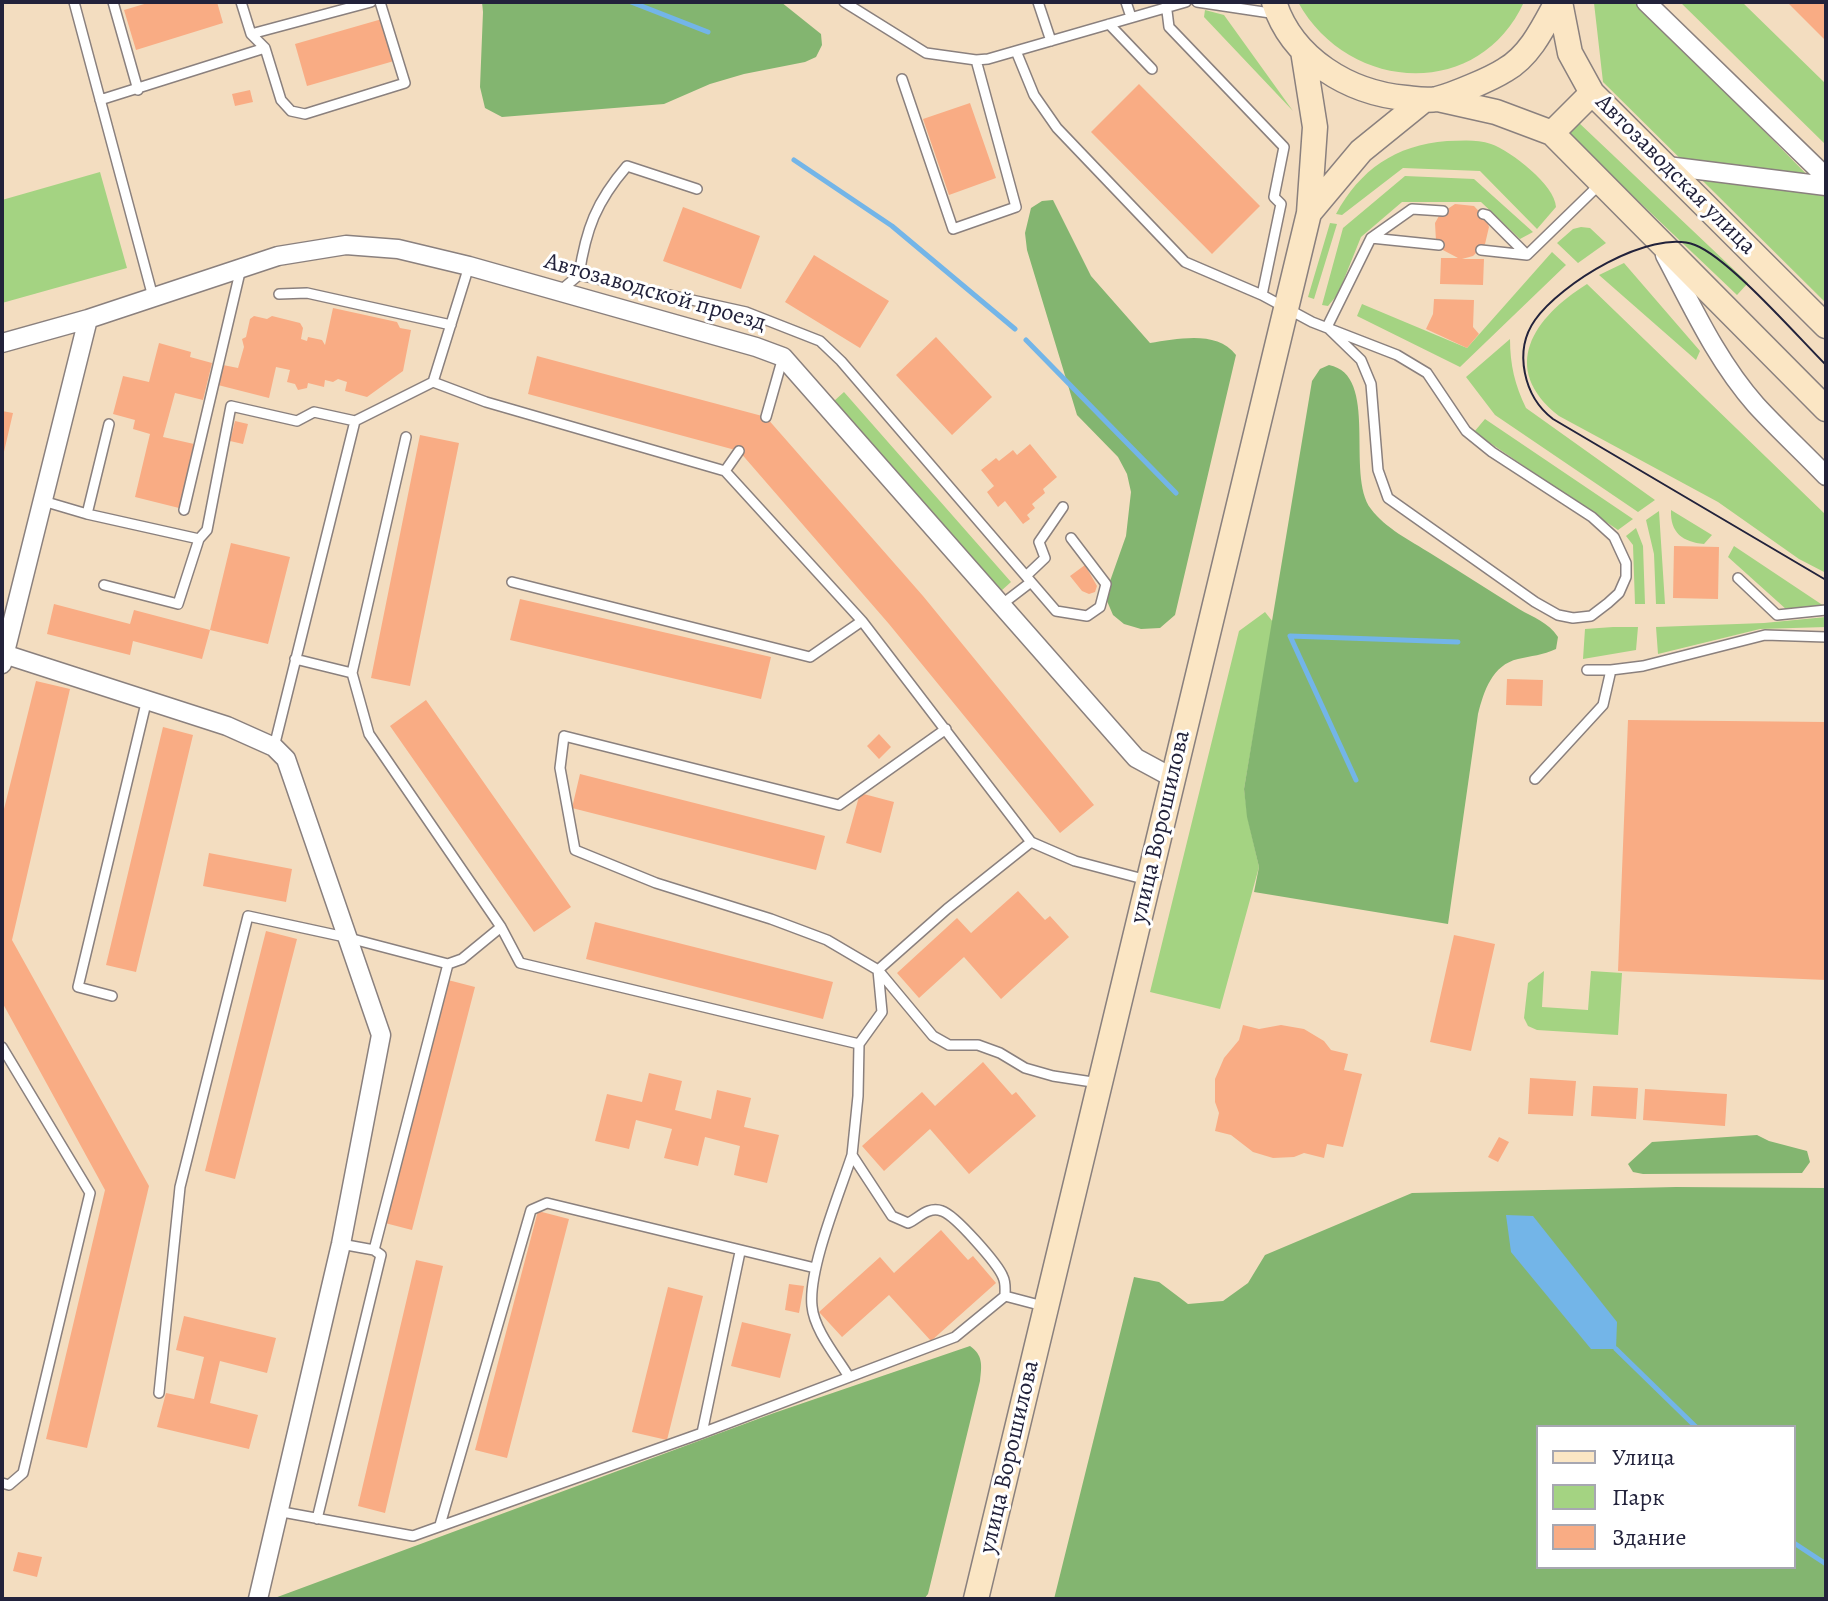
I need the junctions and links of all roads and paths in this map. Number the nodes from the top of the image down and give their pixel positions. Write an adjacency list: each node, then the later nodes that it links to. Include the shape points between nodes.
1 (74, 2): 28 (lane)
2 (113, 2): 25 (lane)
3 (241, 2): 17 (lane)
4 (371, 2): 17 (lane)
5 (380, 2): 19 (lane, via 405,83 305,114 291,111 281,100)
6 (844, 2): 22 (lane, via 926,53)
7 (1038, 2): 18 (lane)
8 (1126, 2): 15 (lane)
9 (1186, 2): 13 (lane)
10 (1197, 2): 14 (lane)
11 (1559, 2): 26 (main road, Автозаводская улица, via 1570,53); 27 (main road, via 1539,37 1507,69)
12 (1646, 2): 31 (street)
13 (1166, 4): 15 (lane); 48 (lane, via 1169,27 1284,147 1274,197 1281,204)
14 (1276, 8): 21 (main road)
15 (1131, 17): 16 (lane)
16 (1109, 24): 18 (lane); 23 (lane)
17 (251, 34): 19 (lane)
18 (1051, 41): 20 (lane)
19 (265, 48): 25 (lane)
20 (1016, 51): 22 (lane); 48 (lane, via 1034,95 1057,128 1185,262)
21 (1303, 51): 27 (main road, via 1338,79 1379,96); 36 (main road, via 1315,127)
22 (976, 60): 24 (lane, via 1016,207 953,229)
23 (1152, 69)
24 (902, 79)
25 (138, 90): 28 (lane)
26 (1592, 93): 29 (main road); 30 (main road, Автозаводская улица)
27 (1431, 99): 29 (main road, via 1496,112); 36 (main road, улица Ворошилова, via 1361,151)
28 (100, 100): 49 (lane)
29 (1552, 133): 32 (main road)
30 (1667, 166): 33 (street); 53 (main road, Автозаводская улица)
31 (1826, 177)
32 (1602, 182): 38 (main road); 42 (lane)
33 (1826, 186)
34 (697, 189): 45 (lane, via 627,166 607,190 585,236)
35 (1443, 211): 39 (lane, via 1412,209)
36 (1309, 213): 50 (main road, улица Ворошилова)
37 (1483, 214): 42 (lane)
38 (1654, 235): 58 (main road); 65 (street, via 1729,369 1754,403)
39 (1371, 238): 40 (lane); 54 (lane)
40 (1439, 245)
41 (1481, 250): 42 (lane)
42 (1527, 255)
43 (469, 266): 44 (street, Автозаводской проезд, via 398,249 346,245); 46 (street, Автозаводской проезд); 52 (lane)
44 (241, 268): 49 (street, Автозаводской проезд); 68 (lane)
45 (579, 275): 46 (lane); 73 (lane, via 746,312 820,341)
46 (560, 291): 56 (street, Автозаводской проезд)
47 (279, 294): 52 (lane, via 307,293)
48 (1262, 295): 50 (lane)
49 (153, 297): 51 (street, Автозаводской проезд)
50 (1286, 308): 54 (lane); 88 (main road, улица Ворошилова)
51 (88, 319): 55 (street, Автозаводской проезд); 66 (street)
52 (451, 325): 57 (lane)
53 (1826, 326)
54 (1327, 327): 54 (lane, via 1361,360 1371,384 1378,470 1388,498 1558,615 1591,616 1619,593 1626,563 1614,537 1466,431 1427,373)
55 (2, 343)
56 (783, 357): 59 (lane); 76 (street, Автозаводской проезд)
57 (433, 382): 60 (lane); 64 (lane)
58 (1826, 409)
59 (766, 417)
60 (355, 421): 71 (lane, via 314,412 297,421 231,406 207,530); 81 (lane)
61 (109, 424): 69 (lane)
62 (406, 437): 84 (lane)
63 (739, 451): 64 (lane)
64 (725, 471): 78 (lane)
65 (1826, 476)
66 (43, 501): 69 (lane); 80 (street)
67 (1063, 507): 73 (lane, via 1039,542 1045,558)
68 (184, 510)
69 (87, 514): 71 (lane)
70 (1071, 538): 73 (lane, via 1106,584 1100,607 1087,616 1056,611)
71 (199, 539): 75 (lane, via 178,604)
72 (1738, 578): 77 (lane, via 1777,615)
73 (1029, 579): 76 (lane)
74 (512, 582): 78 (lane, via 810,657)
75 (104, 585)
76 (1001, 605): 88 (street, Автозаводской проезд, via 1136,758)
77 (1826, 610)
78 (862, 621): 86 (lane)
79 (1826, 637): 83 (lane, via 1765,635)
80 (3, 659): 85 (street)
81 (295, 659): 84 (lane); 87 (lane)
82 (1587, 670): 83 (lane)
83 (1611, 670): 89 (lane, via 1603,705)
84 (352, 673): 92 (lane, via 369,734)
85 (147, 699): 87 (street); 96 (lane, via 78,987)
86 (946, 729): 90 (lane); 95 (lane, via 839,805 564,736 560,768 575,850 827,940)
87 (274, 747): 93 (street, via 286,759)
88 (1173, 778): 91 (main road, улица Ворошилова)
89 (1535, 779)
90 (1031, 842): 91 (lane, via 1075,861); 95 (lane)
91 (1148, 881): 99 (main road, улица Ворошилова)
92 (501, 927): 94 (lane); 97 (lane, via 520,963)
93 (345, 937): 94 (lane); 101 (street, via 381,1035); 108 (lane, via 248,916 180,1187)
94 (448, 964): 102 (lane)
95 (878, 970): 97 (lane, via 882,1012); 99 (lane, via 933,1036 949,1045 978,1045 1025,1068)
96 (112, 996)
97 (859, 1044): 100 (lane)
98 (2, 1047): 110 (lane, via 90,1193 23,1473 9,1485)
99 (1102, 1083): 106 (main road, улица Ворошилова)
100 (852, 1155): 104 (lane); 105 (lane, via 892,1216 908,1223 924,1211 941,1210 952,1218 999,1269)
101 (341, 1244): 102 (lane); 111 (street)
102 (374, 1250): 112 (lane, via 381,1255)
103 (740, 1252): 104 (lane); 109 (lane); 113 (lane, via 547,1203 531,1210)
104 (815, 1268): 107 (lane, via 811,1305)
105 (1005, 1296): 106 (lane); 107 (lane, via 955,1337)
106 (1046, 1307): 115 (main road, улица Ворошилова)
107 (849, 1377): 109 (lane)
108 (159, 1393)
109 (702, 1433): 113 (lane)
110 (2, 1483)
111 (277, 1511): 112 (lane); 114 (street)
112 (317, 1519): 113 (lane, via 413,1536)
113 (440, 1525)
114 (258, 1599)
115 (976, 1599)

